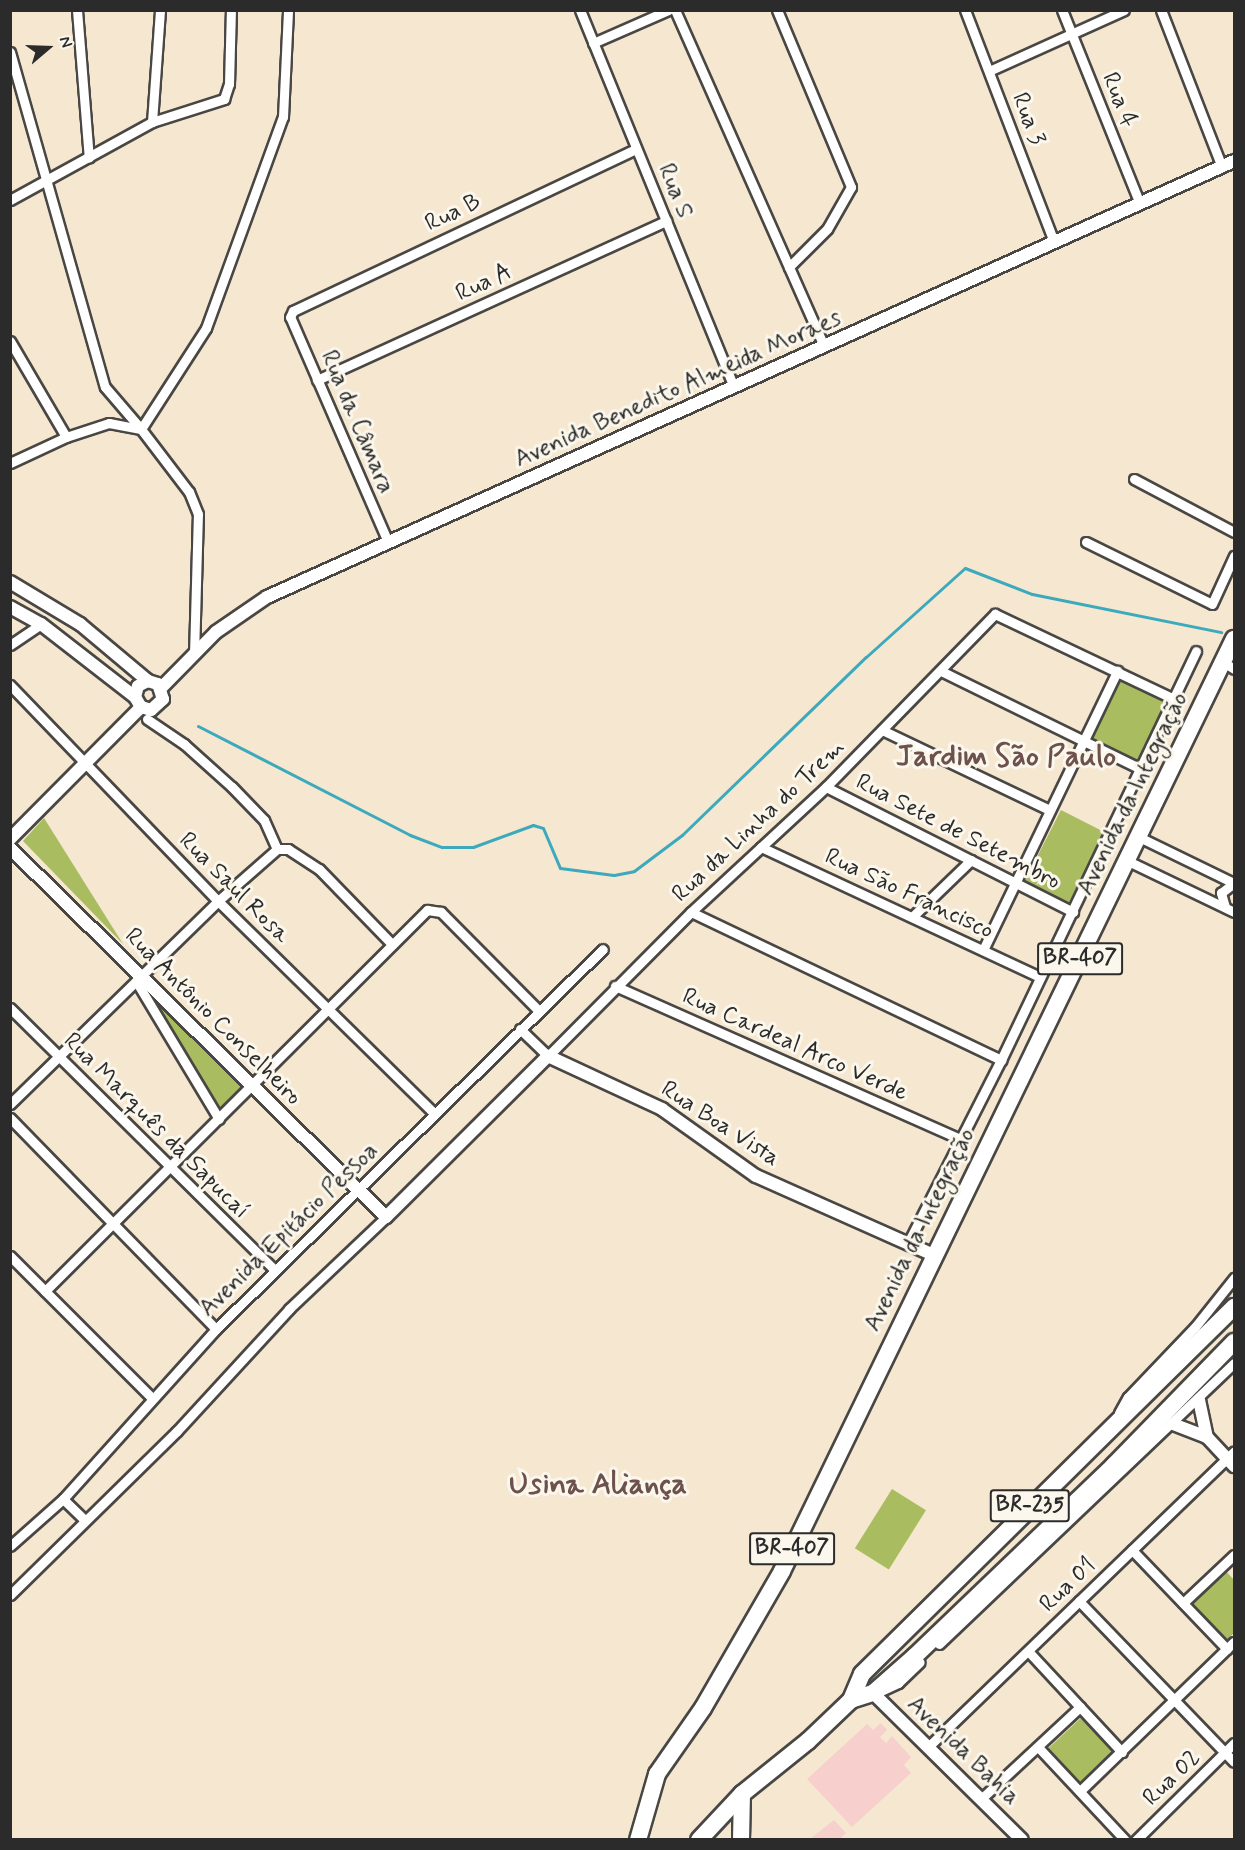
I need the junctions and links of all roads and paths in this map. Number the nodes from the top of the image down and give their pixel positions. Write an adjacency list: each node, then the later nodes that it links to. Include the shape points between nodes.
1 (77, 10): 19 (street)
2 (160, 10): 17 (street)
3 (231, 10): 17 (street, via 229,84 224,99)
4 (288, 10): 33 (street, via 283,117 206,328)
5 (580, 10): 14 (street, Rua S)
6 (668, 10): 14 (street)
7 (675, 10): 27 (street)
8 (777, 10): 27 (street, via 851,187 827,229)
9 (965, 10): 16 (street, Rua 3)
10 (1062, 10): 13 (street, Rua 4)
11 (1124, 10): 13 (street)
12 (1161, 10): 21 (street)
13 (1070, 33): 16 (street); 24 (street, Rua 4)
14 (593, 43): 18 (street, Rua S)
15 (10, 52): 22 (street)
16 (989, 71): 26 (street, Rua 3)
17 (152, 122): 19 (street)
18 (636, 149): 25 (street, Rua S); 28 (street, Rua B, via 309,302)
19 (89, 158): 22 (street)
20 (1234, 161): 21 (main road, Avenida Benedito Almeida Moraes)
21 (1222, 167): 24 (main road, Avenida Benedito Almeida Moraes)
22 (47, 180): 23 (street); 33 (street, via 105,387)
23 (10, 200)
24 (1140, 204): 26 (main road, Avenida Benedito Almeida Moraes)
25 (666, 221): 31 (street, Rua A); 32 (street, Rua S)
26 (1054, 242): 30 (main road, Avenida Benedito Almeida Moraes)
27 (789, 267): 30 (street)
28 (290, 317): 31 (street, Rua da Câmara)
29 (10, 341): 34 (street)
30 (824, 346): 32 (main road, Avenida Benedito Almeida Moraes)
31 (317, 380): 38 (street, Rua da Câmara)
32 (734, 387): 38 (main road, Avenida Benedito Almeida Moraes)
33 (141, 429): 34 (street, via 109,423); 47 (street, via 189,492 198,514)
34 (66, 437): 35 (street)
35 (10, 463)
36 (1134, 479): 37 (street)
37 (1234, 532)
38 (387, 542): 47 (main road, Avenida Benedito Almeida Moraes, via 250,606)
39 (1086, 542): 40 (street, via 1212,604)
40 (1234, 556)
41 (10, 582): 51 (main road, via 81,624)
42 (10, 607): 43 (main road)
43 (41, 624): 45 (street); 55 (main road)
44 (1234, 639): 48 (highway, Avenida da Integração / BR-407)
45 (10, 645)
46 (1196, 651): 54 (street)
47 (194, 655): 53 (main road, Avenida Benedito Almeida Moraes)
48 (1229, 665): 63 (highway, Avenida da Integração / BR-407)
49 (941, 671): 50 (street, Rua da Linha do Trem, via 995,614); 57 (street, Rua da Linha do Trem); 58 (street)
50 (1117, 671): 54 (street); 58 (street)
51 (148, 681): 53 (main road); 55 (main road, via 138,686)
52 (10, 685): 59 (street, Rua Saul Rosa)
53 (162, 688): 55 (main road, via 161,704 151,710)
54 (1173, 699): 60 (street)
55 (138, 702): 59 (main road)
56 (147, 719): 67 (street, via 184,744 232,787 264,820)
57 (882, 730): 61 (street, Rua da Linha do Trem); 62 (street)
58 (1083, 740): 60 (street); 62 (street)
59 (84, 763): 64 (main road); 72 (street, Rua Saul Rosa)
60 (1141, 769): 75 (street)
61 (826, 787): 65 (street, Rua da Linha do Trem); 68 (street, Rua Sete de Setembro)
62 (1050, 810): 70 (street)
63 (1137, 836): 69 (highway, Avenida da Integração / BR-407); 71 (street)
64 (10, 839)
65 (761, 847): 74 (street, Rua da Linha do Trem); 76 (street, Rua São Francisco)
66 (10, 848): 81 (main road, Rua Antônio Conselheiro)
67 (278, 849): 72 (street); 77 (street, via 288,849 319,869)
68 (971, 860): 70 (street, Rua Sete de Setembro); 76 (street)
69 (1126, 860): 73 (street); 102 (highway, Avenida da Integração / BR-407)
70 (1017, 883): 75 (street, Rua Sete de Setembro); 79 (street)
71 (1234, 883): 73 (street, via 1221,893)
72 (218, 901): 81 (street); 84 (street, Rua Saul Rosa)
73 (1230, 910)
74 (691, 912): 82 (street, Rua da Linha do Trem); 89 (street)
75 (1073, 912): 80 (street)
76 (912, 917): 79 (street, Rua São Francisco)
77 (392, 944): 84 (street); 85 (street, via 427,910 441,912)
78 (603, 949): 85 (street, Avenida Epitácio Pessoa)
79 (983, 950): 80 (street, Rua São Francisco)
80 (1040, 977): 89 (street)
81 (139, 978): 88 (street); 90 (main road, Rua Antônio Conselheiro); 94 (street, Rua Antônio Conselheiro)
82 (615, 986): 87 (street, Rua da Linha do Trem); 95 (street, Rua Cardeal Arco Verde)
83 (10, 1008): 88 (street, Rua Marquês da Sapucaí)
84 (329, 1008): 90 (street); 92 (street, Rua Saul Rosa)
85 (538, 1010): 86 (street, Avenida Epitácio Pessoa)
86 (520, 1029): 87 (street); 92 (street, Avenida Epitácio Pessoa)
87 (548, 1056): 98 (main road); 100 (main road, Rua Boa Vista, via 663,1108 756,1176)
88 (58, 1057): 91 (street); 96 (street, Rua Marquês da Sapucaí)
89 (1001, 1060): 95 (street)
90 (252, 1086): 94 (street); 97 (main road, Rua Antônio Conselheiro)
91 (10, 1104)
92 (435, 1114): 97 (street, Avenida Epitácio Pessoa)
93 (10, 1118): 99 (street)
94 (219, 1119): 96 (street)
95 (960, 1139): 100 (street)
96 (168, 1167): 99 (street); 103 (street, Rua Marquês da Sapucaí)
97 (357, 1192): 98 (main road, Rua Antônio Conselheiro); 103 (street, Avenida Epitácio Pessoa)
98 (386, 1217): 117 (street, via 289,1309 177,1431)
99 (115, 1224): 105 (street); 107 (street)
100 (908, 1243): 102 (main road, Rua Boa Vista)
101 (10, 1256): 105 (street)
102 (936, 1256): 141 (highway, Avenida da Integração / BR-407, via 770,1594 703,1708 657,1774)
103 (275, 1270): 107 (street, Avenida Epitácio Pessoa)
104 (1234, 1278): 112 (street, via 1195,1327 1128,1397)
105 (45, 1291): 110 (street)
106 (1234, 1307): 112 (highway, BR-235)
107 (216, 1329): 110 (street, Avenida Epitácio Pessoa)
108 (1234, 1342): 127 (highway, BR-235, via 1114,1465)
109 (1234, 1363): 111 (street)
110 (151, 1397): 116 (street, Avenida Epitácio Pessoa)
111 (1199, 1400): 113 (street); 114 (main road)
112 (1113, 1424): 128 (highway, BR-235, via 862,1674)
113 (1173, 1424): 114 (main road); 127 (street, via 898,1683)
114 (1207, 1437): 115 (main road)
115 (1232, 1458): 119 (street, Rua 01)
116 (63, 1499): 117 (street); 118 (street, Avenida Epitácio Pessoa)
117 (84, 1519): 121 (street)
118 (10, 1546)
119 (1132, 1550): 122 (street, Rua 01); 123 (street)
120 (1232, 1562): 123 (street)
121 (10, 1595)
122 (1079, 1602): 126 (street, Rua 01); 129 (street)
123 (1183, 1603): 125 (street)
124 (1234, 1642): 125 (street)
125 (1227, 1649): 129 (street)
126 (1028, 1651): 130 (street); 132 (street, Rua 01)
127 (873, 1693): 128 (highway); 132 (main road, Avenida Bahia)
128 (850, 1700): 138 (highway, BR-235, via 808,1741)
129 (1175, 1701): 134 (street); 135 (street)
130 (1080, 1707): 133 (street); 134 (street)
131 (1234, 1743): 135 (street, Rua 02)
132 (929, 1746): 139 (main road, Avenida Bahia)
133 (1038, 1747): 137 (street); 139 (street)
134 (1122, 1752): 137 (street)
135 (1225, 1753): 136 (street); 145 (street, Rua 02)
136 (1234, 1762)
137 (1080, 1791): 144 (street)
138 (742, 1794): 140 (highway, BR-235); 142 (highway)
139 (982, 1798): 143 (main road, Avenida Bahia)
140 (699, 1837)
141 (638, 1838)
142 (741, 1839)
143 (1022, 1839)
144 (1125, 1839)
145 (1136, 1839)

